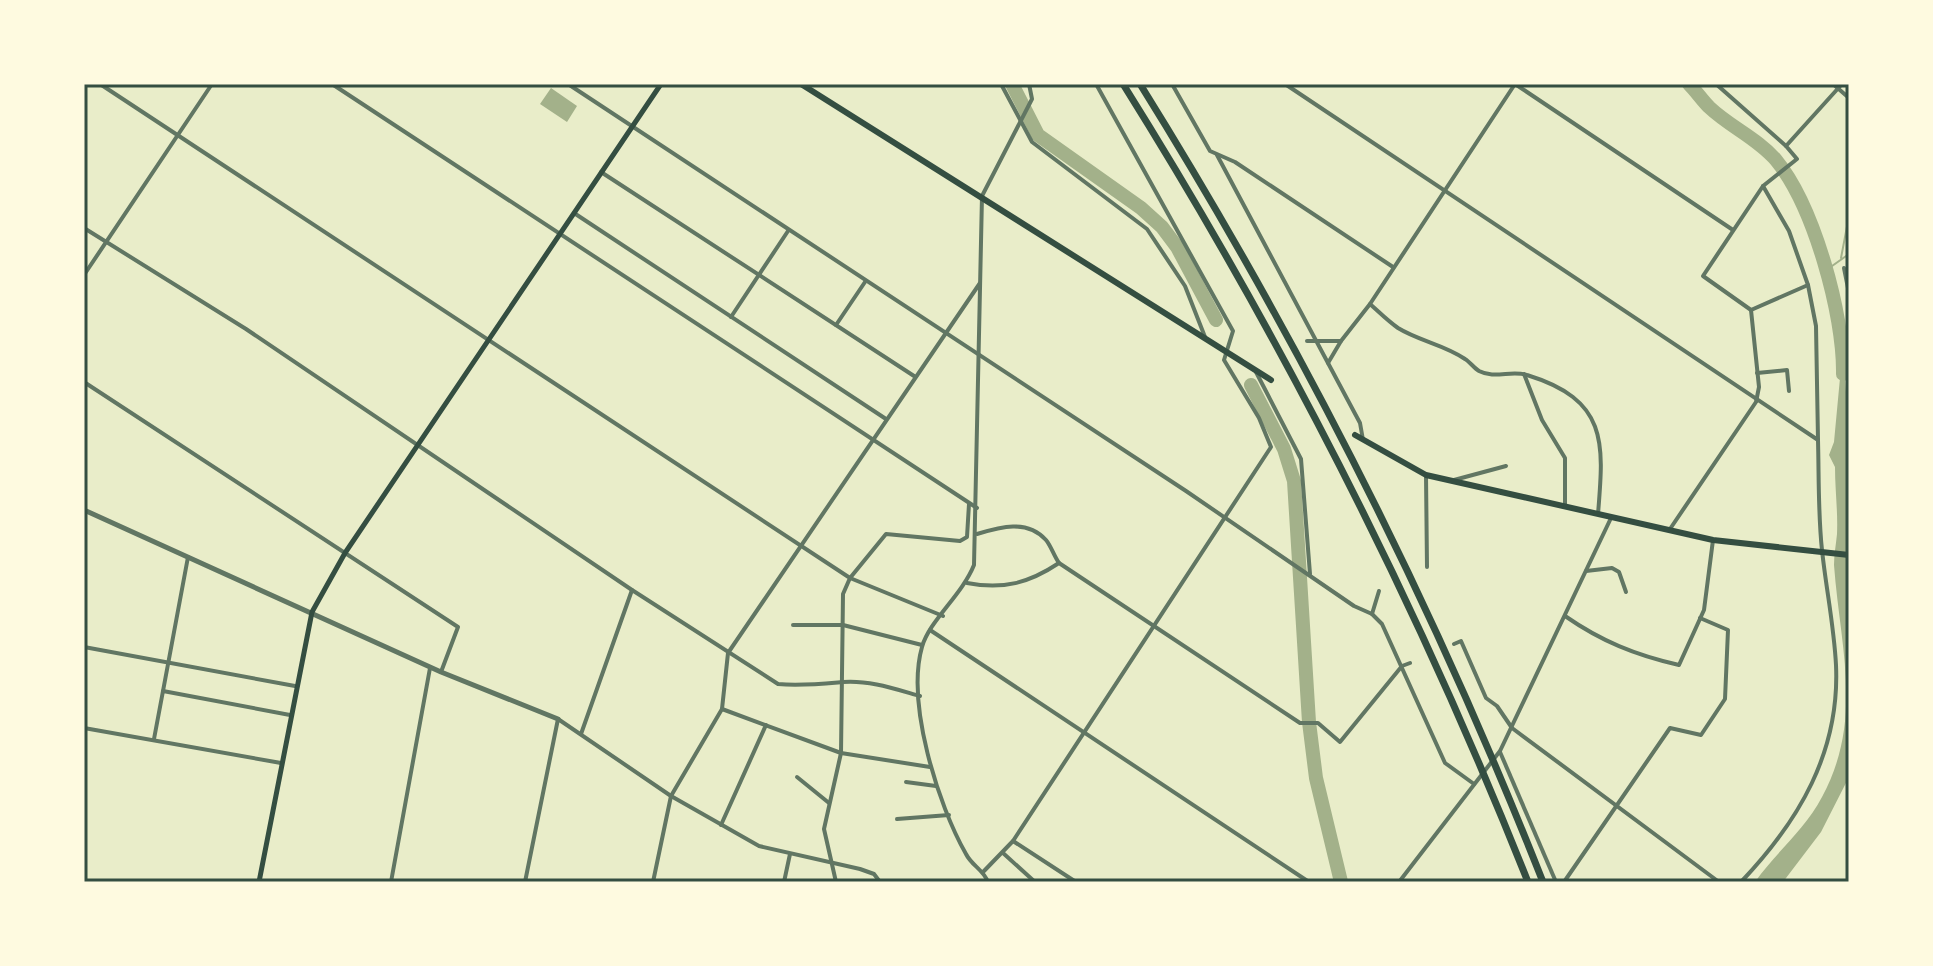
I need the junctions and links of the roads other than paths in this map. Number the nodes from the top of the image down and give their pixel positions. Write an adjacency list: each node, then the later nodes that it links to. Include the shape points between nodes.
1 (100, 84): 20 (street)
2 (212, 84): 20 (street)
3 (332, 84): 33 (street)
4 (568, 84): 19 (street)
5 (661, 84): 19 (main road)
6 (801, 84): 28 (main road)
7 (1001, 84): 18 (street)
8 (1029, 84): 18 (street, via 1032,99)
9 (1096, 84): 24 (street)
10 (1123, 84): 159 (highway, via 1237,277 1327,444 1475,756)
11 (1140, 84): 160 (highway, via 1341,439 1485,744)
12 (1172, 84): 22 (street, via 1207,152)
13 (1285, 84): 27 (street)
14 (1716, 84): 21 (street)
15 (1833, 84): 16 (street)
16 (1840, 86): 17 (street); 21 (street)
17 (1849, 98)
18 (1020, 123): 28 (street); 48 (street, via 1044,152 1147,229 1185,286)
19 (632, 128): 25 (main road); 32 (street)
20 (178, 136): 34 (street); 49 (street)
21 (1786, 146): 26 (street, via 1797,159)
22 (1217, 155): 35 (street); 50 (street)
23 (1152, 167): 24 (street)
24 (1145, 169): 53 (street, via 1233,331)
25 (601, 172): 29 (main road); 38 (street)
26 (1763, 186): 31 (street); 41 (street, via 1789,231)
27 (1444, 189): 31 (street, via 1515,84); 35 (street); 63 (street)
28 (982, 196): 40 (street); 48 (main road)
29 (573, 213): 33 (main road); 45 (street)
30 (84, 228): 34 (street)
31 (1733, 230): 44 (street, via 1703,276)
32 (788, 231): 38 (street); 39 (street)
33 (558, 234): 49 (main road); 68 (street)
34 (106, 243): 37 (street); 69 (street, via 246,329)
35 (1393, 267): 43 (street)
36 (1844, 268): 42 (street)
37 (84, 275)
38 (759, 275): 45 (street); 46 (street)
39 (865, 282): 46 (street); 47 (street)
40 (980, 283): 47 (street); 54 (street)
41 (1808, 285): 44 (street); 67 (street, via 1816,326)
42 (1849, 293)
43 (1370, 304): 52 (street); 58 (street, via 1399,328 1479,371)
44 (1751, 310): 57 (street)
45 (731, 317): 64 (street)
46 (836, 325): 59 (street)
47 (942, 334): 54 (street); 59 (street)
48 (1206, 339): 53 (main road)
49 (488, 340): 69 (main road); 83 (street)
50 (1316, 340): 51 (street); 52 (street); 55 (street)
51 (1307, 341)
52 (1341, 341): 55 (street)
53 (1224, 351): 56 (main road); 78 (street, via 1271,447)
54 (979, 355): 75 (street); 78 (street)
55 (1328, 363): 66 (street, via 1360,423)
56 (1256, 371): 60 (main road); 91 (street, via 1301,459)
57 (1757, 373): 62 (street, via 1787,370); 63 (street)
58 (1524, 374): 74 (street, via 1542,420 1565,458); 77 (street, via 1569,394 1593,416 1603,480)
59 (914, 376): 64 (street)
60 (1271, 380)
61 (84, 382): 84 (street)
62 (1789, 391)
63 (1756, 402): 67 (street); 80 (street)
64 (886, 419): 68 (street)
65 (1355, 435): 66 (main road)
66 (1363, 440): 71 (main road)
67 (1818, 440): 85 (street)
68 (871, 441): 73 (street); 83 (street)
69 (417, 446): 84 (main road); 94 (street)
70 (1506, 466): 72 (street)
71 (1426, 475): 72 (main road); 89 (street)
72 (1451, 481): 74 (main road)
73 (969, 504): 75 (street); 92 (street, via 967,537 960,541 886,534)
74 (1565, 507): 77 (main road)
75 (977, 508): 81 (street)
76 (84, 510): 87 (street)
77 (1598, 514): 79 (main road)
78 (1223, 516): 91 (street); 102 (street)
79 (1611, 518): 80 (main road); 90 (street)
80 (1669, 532): 82 (main road)
81 (977, 534): 88 (street, via 1025,526 1046,540); 93 (street)
82 (1713, 540): 85 (main road); 101 (street)
83 (802, 546): 92 (street); 109 (street)
84 (345, 553): 97 (main road); 114 (street, via 458,627)
85 (1825, 553): 86 (main road); 164 (street, via 1836,668 1835,714 1827,749 1805,800)
86 (1849, 555)
87 (188, 557): 97 (street); 110 (street)
88 (1059, 563): 93 (street, via 1020,584); 102 (street)
89 (1427, 567)
90 (1586, 571): 96 (street, via 1612,568 1619,572); 100 (street)
91 (1310, 574): 98 (street)
92 (850, 578): 99 (street); 104 (street, via 843,594)
93 (967, 583): 99 (street)
94 (632, 590): 109 (street); 126 (street)
95 (1379, 591): 98 (street)
96 (1626, 592)
97 (312, 612): 112 (street); 116 (main road)
98 (1372, 614): 113 (street)
99 (943, 616): 105 (street)
100 (1565, 616): 101 (street, via 1597,638 1679,665); 124 (street)
101 (1700, 618): 138 (street, via 1728,630 1725,699 1701,735 1670,728)
102 (1154, 623): 113 (street, via 1300,723 1318,723 1340,742); 125 (street)
103 (793, 625): 104 (street)
104 (843, 625): 107 (street); 115 (street)
105 (930, 630): 107 (street); 125 (street)
106 (1454, 644): 124 (street, via 1461,641 1486,698)
107 (922, 645): 118 (street)
108 (84, 647): 110 (street)
109 (728, 653): 115 (street, via 778,684); 119 (street)
110 (168, 662): 116 (street); 117 (street)
111 (1410, 663): 113 (street)
112 (430, 666): 114 (street); 148 (street)
113 (1402, 666): 134 (street, via 1445,763)
114 (441, 672): 121 (street)
115 (843, 682): 118 (street); 129 (street)
116 (295, 686): 120 (main road)
117 (163, 691): 120 (street); 127 (street)
118 (920, 696): 131 (street)
119 (722, 709): 122 (street); 136 (street)
120 (290, 715): 130 (main road)
121 (558, 719): 126 (street); 149 (street)
122 (766, 725): 129 (street); 141 (street)
123 (84, 728): 127 (street)
124 (1512, 728): 128 (street); 138 (street)
125 (1083, 731): 142 (street); 157 (street)
126 (581, 734): 136 (street)
127 (154, 739): 130 (street)
128 (1500, 751): 134 (street); 161 (street)
129 (841, 753): 131 (street); 137 (street)
130 (281, 763): 147 (main road)
131 (930, 767): 135 (street)
132 (797, 777): 137 (street)
133 (906, 782): 135 (street)
134 (1474, 784): 158 (street)
135 (936, 786): 139 (street)
136 (671, 796): 141 (street); 150 (street)
137 (829, 803): 145 (street, via 824,829)
138 (1618, 805): 162 (street); 163 (street)
139 (949, 815): 140 (street); 146 (street, via 967,857)
140 (897, 819)
141 (721, 825): 144 (street, via 759,846)
142 (1013, 841): 143 (street); 156 (street)
143 (1003, 853): 146 (street); 155 (street)
144 (790, 854): 145 (street); 151 (street)
145 (830, 863): 152 (street); 153 (street, via 874,874)
146 (984, 871): 154 (street)
147 (259, 882)
148 (391, 882)
149 (525, 882)
150 (653, 882)
151 (784, 882)
152 (836, 882)
153 (880, 882)
154 (988, 882)
155 (1035, 882)
156 (1076, 882)
157 (1309, 882)
158 (1399, 882)
159 (1528, 882)
160 (1543, 882)
161 (1556, 882)
162 (1564, 882)
163 (1719, 882)
164 (1741, 882)

